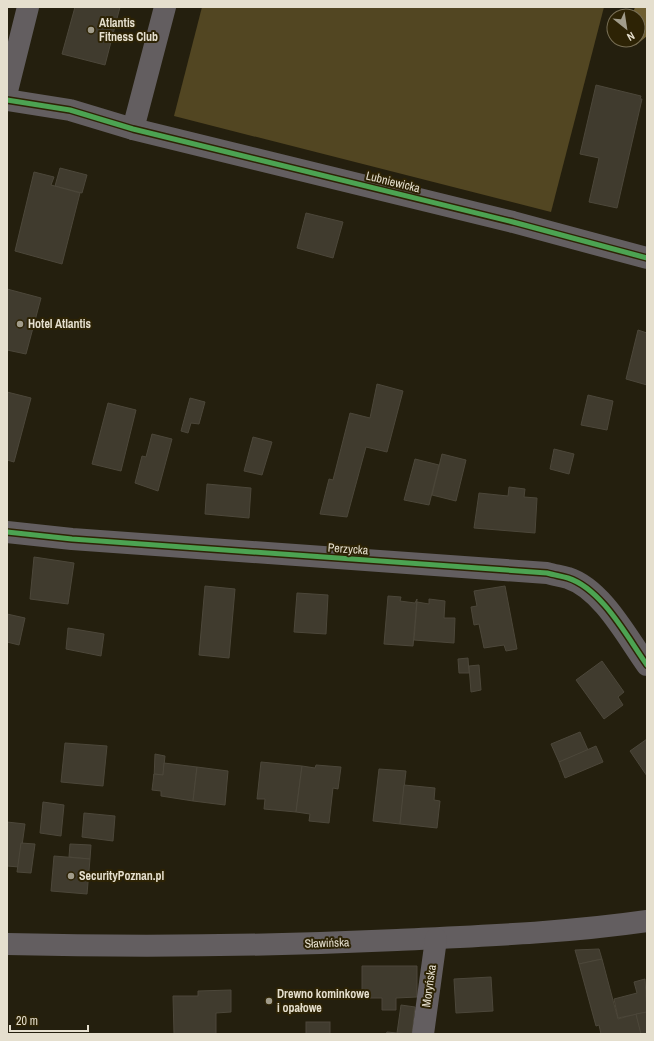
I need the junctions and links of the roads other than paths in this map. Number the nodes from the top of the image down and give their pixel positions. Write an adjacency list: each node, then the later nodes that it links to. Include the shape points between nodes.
1 (28, 7): 3 (street)
2 (165, 7): 5 (street)
3 (7, 91)
4 (7, 100): 5 (street, Lubniewicka, via 70,110)
5 (133, 129): 6 (street, Lubniewicka, via 513,222)
6 (647, 258)
7 (7, 532): 8 (street, Perzycka, via 569,578 584,586 599,599)
8 (647, 664)
9 (647, 921): 10 (street, Sławińska, via 579,929)
10 (436, 939): 11 (street, Sławińska, via 230,946); 12 (street, Moryńska)
11 (7, 944)
12 (423, 1034)

